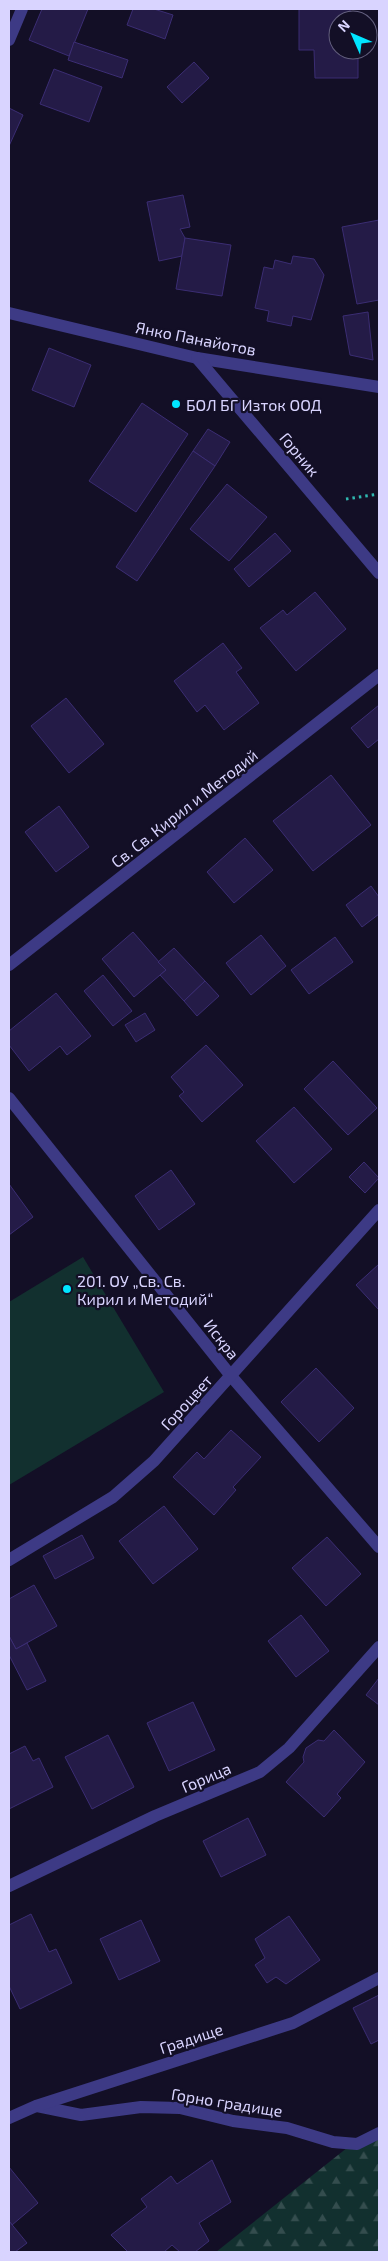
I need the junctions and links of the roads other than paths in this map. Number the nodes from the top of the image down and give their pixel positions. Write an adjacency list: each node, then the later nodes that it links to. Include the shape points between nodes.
1 (22, 9): 2 (street)
2 (9, 40)
3 (9, 313): 4 (street, Янко Панайотов)
4 (197, 358): 5 (street, Янко Панайотов); 6 (street, Горник)
5 (379, 388)
6 (379, 573)
7 (379, 675): 8 (street, Св. Св. Кирил и Методий)
8 (9, 965)
9 (9, 1098): 11 (street, Искра)
10 (379, 1210): 11 (street, Гороцвет)
11 (231, 1376): 12 (street, Искра); 13 (street, Гороцвет, via 154,1461 112,1497)
12 (379, 1547)
13 (9, 1560)
14 (379, 1647): 15 (street, Горица, via 289,1748 260,1772 155,1816)
15 (9, 1886)
16 (379, 1978): 17 (street, Градище, via 293,2023)
17 (36, 2106): 18 (street, Градище); 19 (street, Горно градище, via 81,2114 141,2107 180,2108 232,2121 287,2128 333,2142 356,2144)
18 (9, 2118)
19 (379, 2134)

